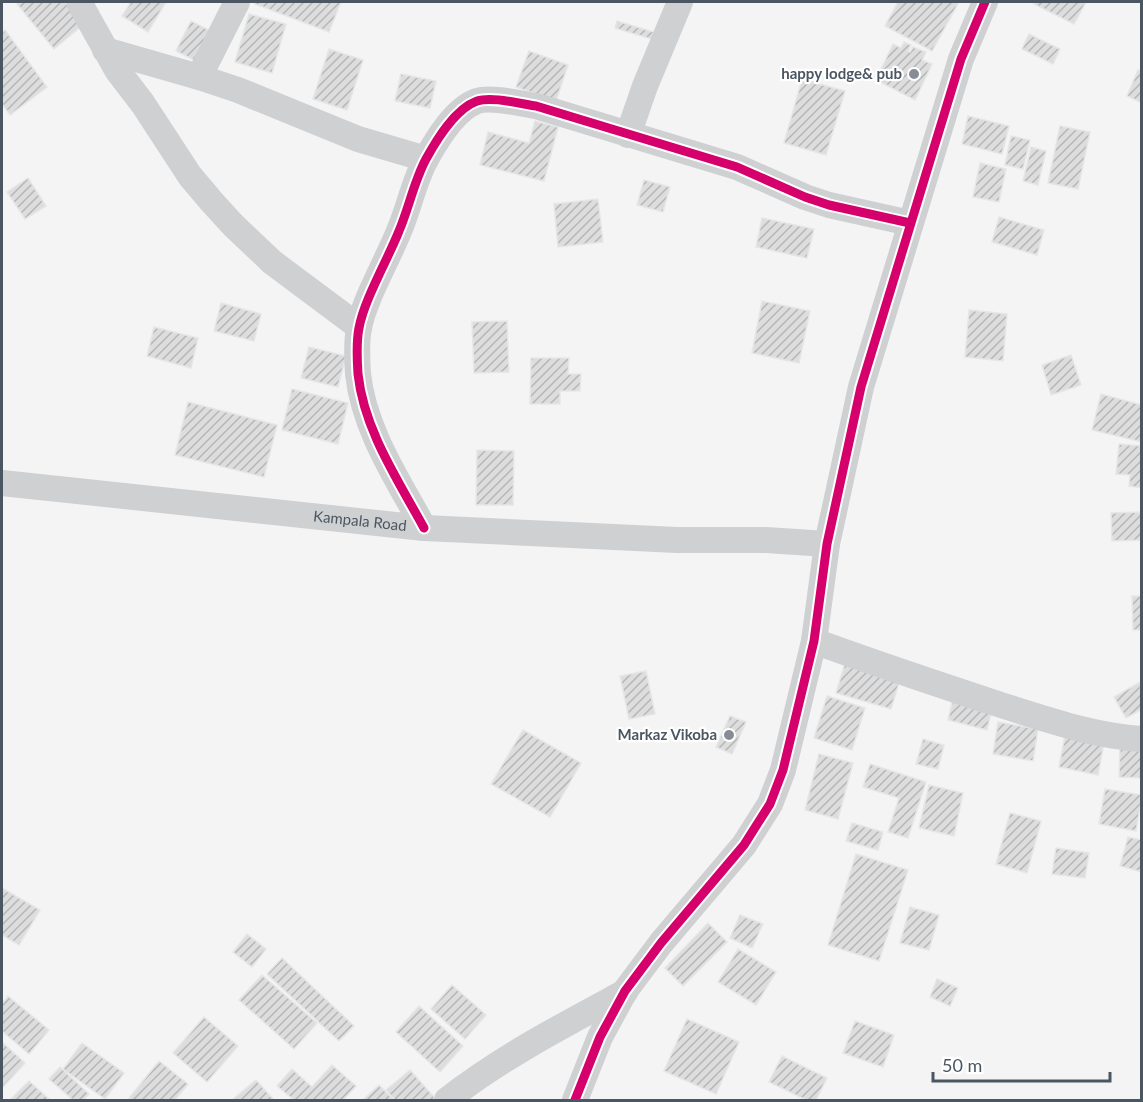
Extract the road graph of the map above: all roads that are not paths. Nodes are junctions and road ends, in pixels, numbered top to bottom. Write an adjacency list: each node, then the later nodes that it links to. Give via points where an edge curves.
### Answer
1 (79, 2): 5 (street)
2 (237, 2): 6 (street)
3 (680, 2): 7 (street)
4 (985, 2): 9 (street, via 962,59)
5 (105, 50): 6 (street); 10 (street, via 190,176 232,225 272,262)
6 (199, 77): 8 (street, via 358,139)
7 (628, 135): 8 (street, via 536,106 478,101 450,124); 9 (street, via 737,166 829,205)
8 (426, 159): 10 (street)
9 (910, 223): 13 (street, via 861,387)
10 (359, 327): 12 (street, via 358,375 364,407)
11 (2, 483): 12 (street, Kampala Road)
12 (424, 528): 13 (street, Kampala Road)
13 (827, 544): 14 (street)
14 (814, 641): 15 (street, via 1072,727); 16 (street, via 786,760 770,804 744,845)
15 (1142, 739)
16 (625, 991): 17 (street, via 520,1050); 18 (street, via 600,1037)
17 (447, 1101)
18 (574, 1101)

